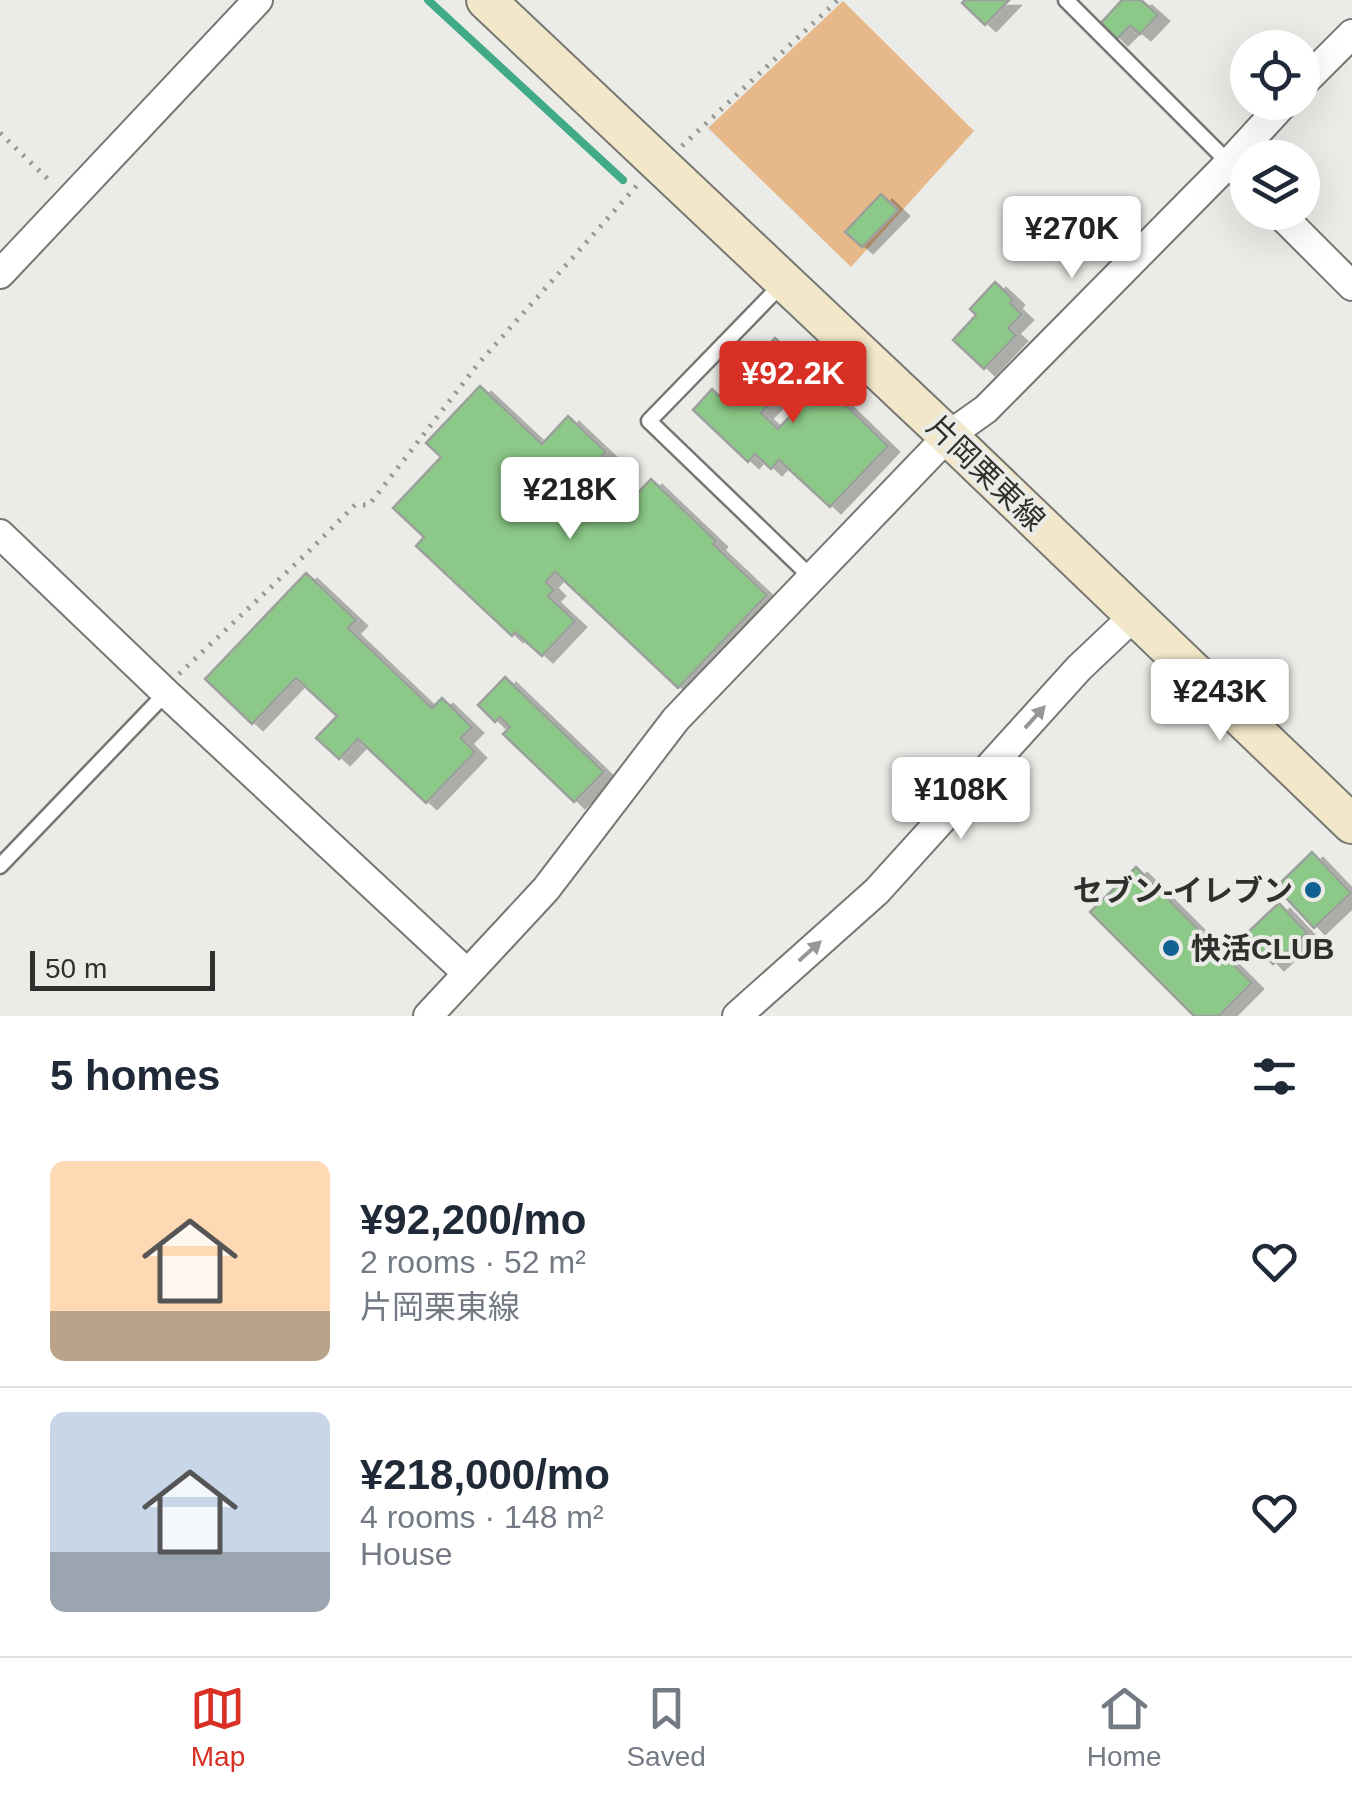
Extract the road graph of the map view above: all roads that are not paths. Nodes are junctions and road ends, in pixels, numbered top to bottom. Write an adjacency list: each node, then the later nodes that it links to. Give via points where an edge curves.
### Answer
1 (258, 0): 9 (street)
2 (486, 0): 10 (main road, 片岡栗東線)
3 (1066, 0): 6 (lane)
4 (1352, 34): 5 (street)
5 (1320, 66)
6 (1230, 164)
7 (1230, 180): 12 (street, via 986,409)
8 (1296, 230): 11 (street)
9 (0, 274)
10 (784, 282): 12 (main road, 片岡栗東線); 14 (lane, via 649,421)
11 (1352, 286)
12 (948, 436): 14 (street); 15 (main road, 片岡栗東線)
13 (0, 534): 16 (street)
14 (812, 578): 19 (street, via 676,719 546,889)
15 (1135, 615): 17 (main road, 片岡栗東線); 21 (street, one-way to 15, via 877,891)
16 (164, 691): 18 (lane); 19 (street)
17 (1352, 824)
18 (0, 866)
19 (467, 973): 20 (street)
20 (428, 1016)
21 (738, 1016)

